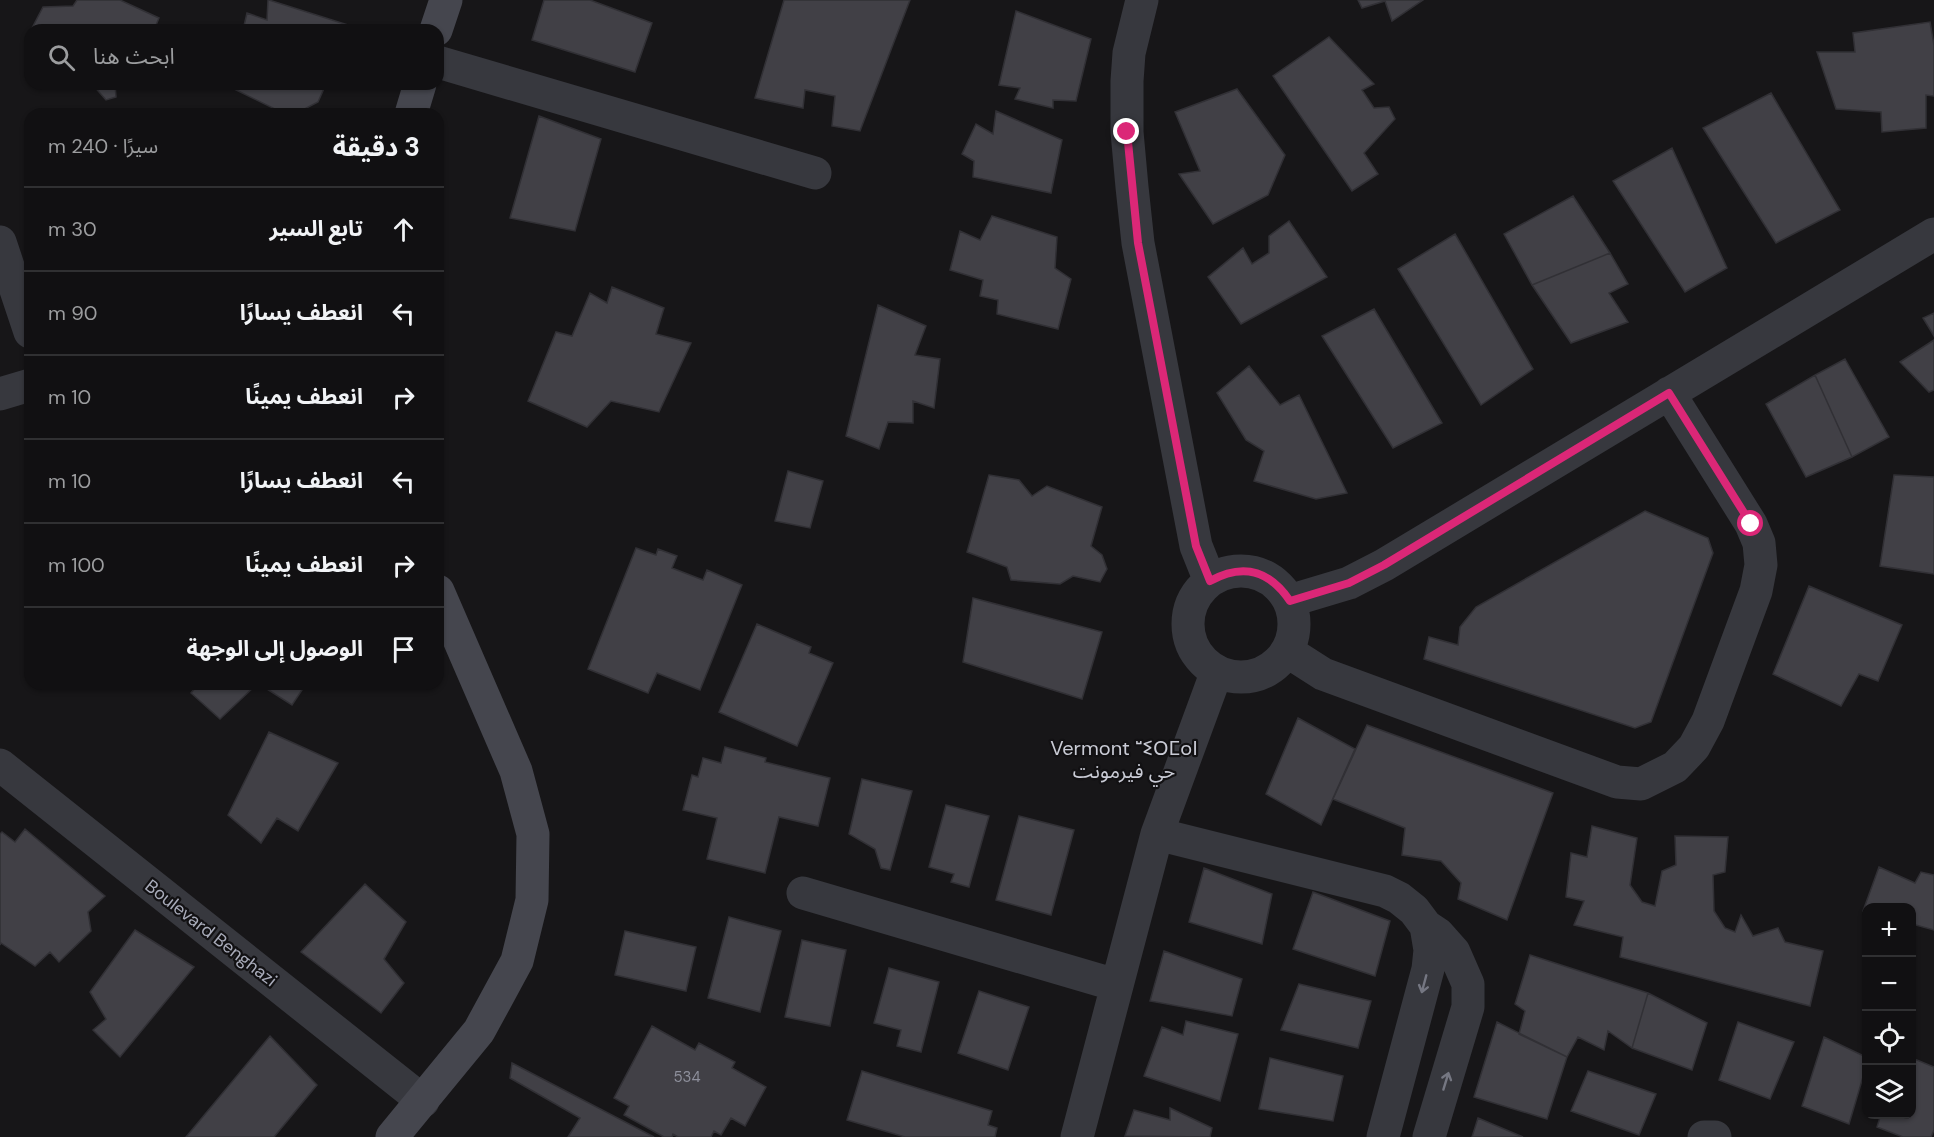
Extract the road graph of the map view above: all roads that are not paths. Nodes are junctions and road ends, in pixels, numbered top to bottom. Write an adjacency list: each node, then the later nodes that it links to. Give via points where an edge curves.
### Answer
1 (446, 0): 3 (main road)
2 (1143, 0): 14 (street, via 1127,81 1127,132 1138,243 1196,546)
3 (438, 24)
4 (444, 64): 7 (street)
5 (418, 90): 6 (main road)
6 (413, 108)
7 (815, 173)
8 (1934, 234): 12 (street)
9 (0, 242): 10 (street)
10 (24, 314)
11 (24, 387): 13 (street)
12 (1669, 393): 15 (street, via 1384,565 1349,583); 17 (street, via 1751,524 1759,543 1761,565 1756,591 1708,721 1694,747 1675,767 1641,784 1617,782 1323,674)
13 (0, 394)
14 (1210, 581): 15 (street, via 1224,573 1254,572 1269,578); 18 (street, via 1197,594 1188,628 1203,661)
15 (1290, 601): 17 (street, via 1293,635)
16 (444, 605): 24 (main road, via 516,771 533,834 532,900 512,971 479,1031)
17 (1287, 651): 18 (street, via 1277,664 1256,674 1232,676)
18 (1217, 671): 20 (street)
19 (0, 765): 24 (street, Boulevard Benghazi)
20 (1157, 834): 22 (street, via 1385,891 1414,910); 23 (street)
21 (803, 893): 23 (street)
22 (1426, 926): 27 (street, one-way to 27, via 1428,969); 28 (street, one-way to 22, via 1468,1007 1468,984 1454,952)
23 (1116, 985): 26 (street)
24 (423, 1101): 25 (main road)
25 (392, 1137)
26 (1077, 1137)
27 (1383, 1137)
28 (1429, 1137)
29 (1704, 1137): 30 (street)
30 (1715, 1137)

